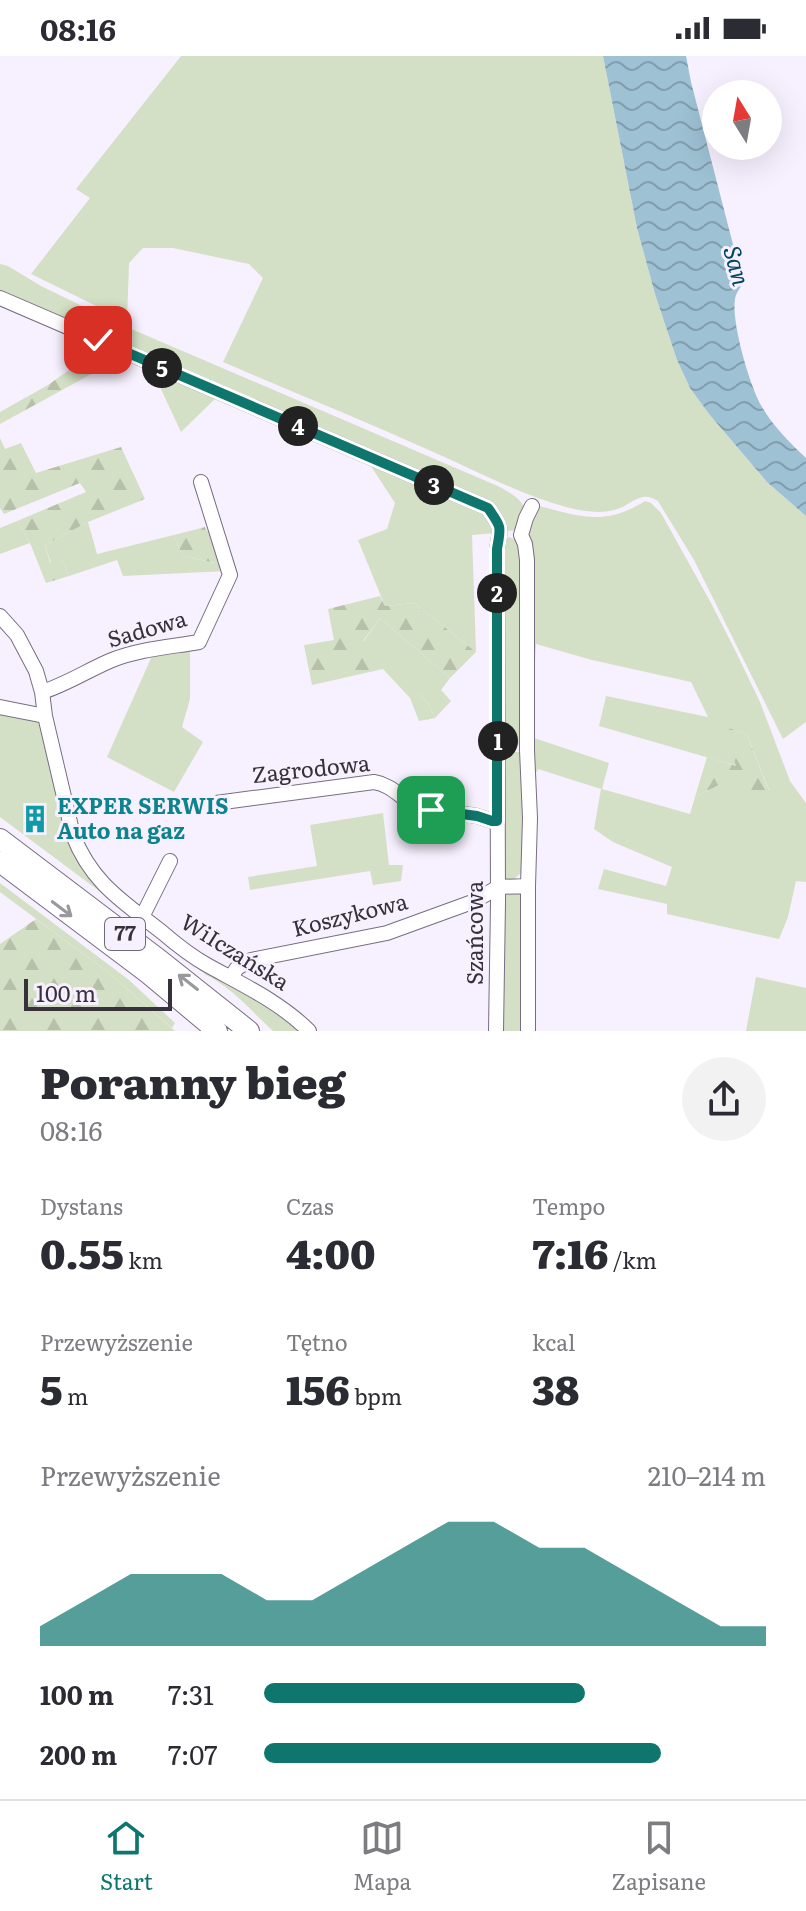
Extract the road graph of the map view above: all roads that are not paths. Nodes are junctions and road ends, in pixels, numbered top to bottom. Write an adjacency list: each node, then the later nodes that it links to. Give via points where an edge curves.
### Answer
1 (0, 298): 4 (street, via 488,508)
2 (201, 482): 7 (street, Sadowa, via 230,575 199,642 112,660)
3 (532, 506): 5 (street)
4 (502, 534): 5 (street); 10 (street, Szańcowa, via 497,549)
5 (521, 535): 11 (street, via 527,560)
6 (0, 616): 7 (street, WiIczańska, via 26,651)
7 (42, 692): 9 (street, WiIczańska)
8 (0, 707): 9 (street)
9 (45, 716): 19 (street, WiIczańska, via 80,852 115,896)
10 (498, 750): 11 (street); 13 (street, Szańcowa)
11 (527, 750): 17 (street)
12 (216, 803): 13 (street, Zagrodowa, via 374,782 418,807)
13 (497, 821): 18 (street, Szańcowa)
14 (0, 839): 22 (highway, 77, one-way to 14)
15 (170, 861): 19 (street)
16 (0, 862): 21 (highway, 77, one-way to 21)
17 (528, 886): 18 (street, Koszykowa); 25 (street)
18 (498, 887): 20 (street, Koszykowa, via 475,901 387,933 251,960); 24 (street, Szańcowa)
19 (142, 917): 20 (street, WiIczańska, via 187,953)
20 (231, 977): 23 (street, WiIczańska)
21 (217, 1031)
22 (249, 1031)
23 (309, 1031)
24 (496, 1031)
25 (528, 1031)

